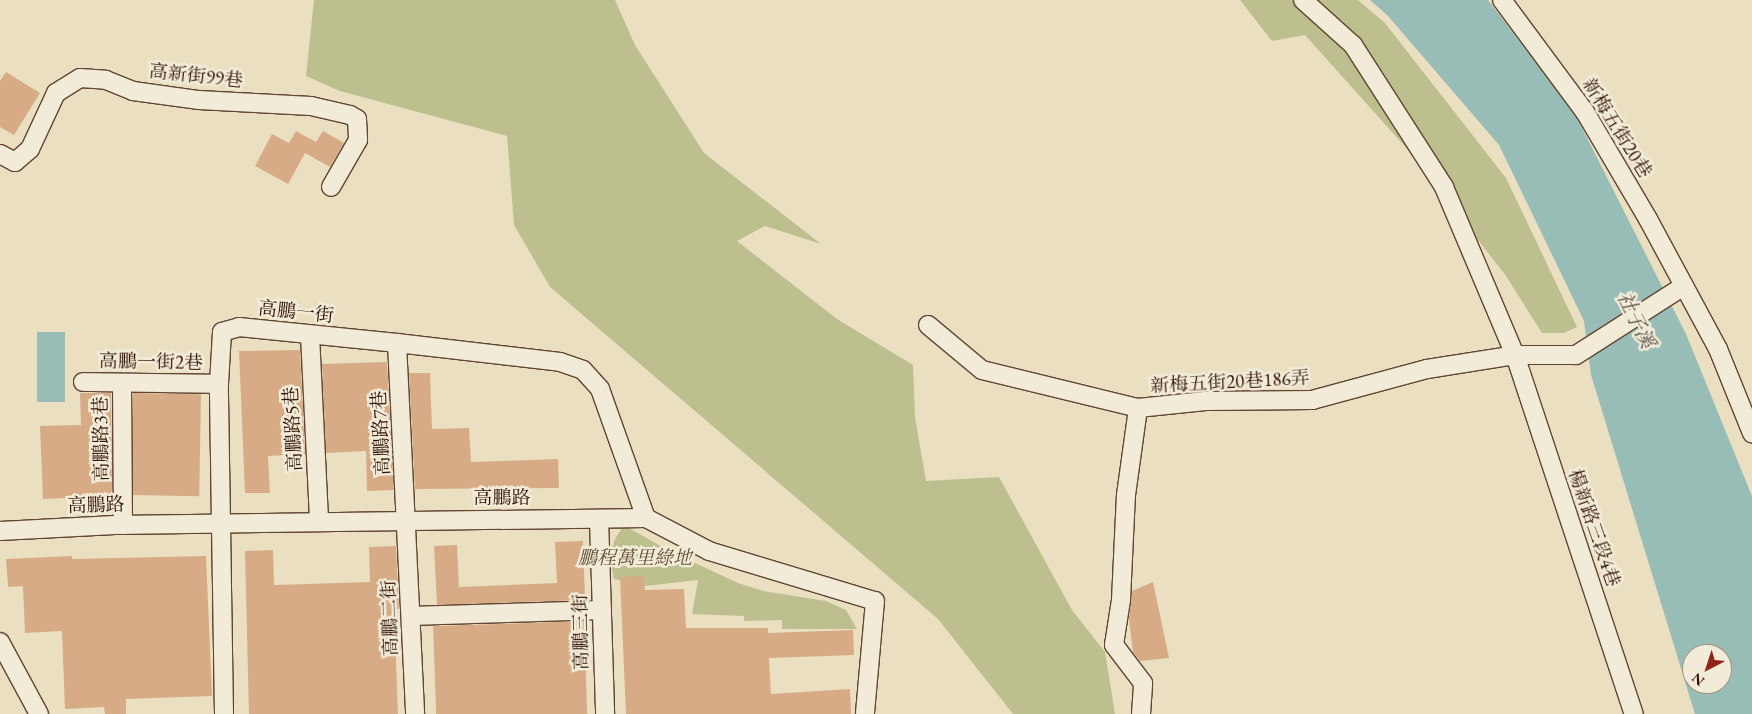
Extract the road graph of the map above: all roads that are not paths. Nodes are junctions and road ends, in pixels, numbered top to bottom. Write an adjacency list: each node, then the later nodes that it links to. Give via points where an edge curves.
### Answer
1 (1303, 0): 9 (street, 楊新路三段4巷, via 1353,45 1444,187)
2 (1502, 0): 5 (street, 新梅五街20巷, via 1585,112)
3 (0, 154): 4 (street, 高新街99巷, via 15,162 30,149 56,93 80,78 106,80 133,91 198,100 311,106 350,115 358,119 358,140)
4 (331, 186)
5 (1679, 289): 9 (street, 新梅五街20巷186弄, via 1576,355); 14 (street, 新梅五街20巷, via 1718,349)
6 (928, 325): 13 (street, via 982,370)
7 (310, 335): 8 (street, 高鵬一街); 12 (street, 高鵬一街, via 239,327 222,332); 18 (street, 高鵬路5巷)
8 (397, 343): 15 (street, 高鵬一街, via 560,362 583,370 600,389); 17 (street, 高鵬路7巷)
9 (1515, 355): 13 (street, 新梅五街20巷186弄, via 1427,368 1312,400 1206,401); 34 (street, 楊新路三段4巷)
10 (83, 382): 11 (street, 高鵬一街2巷)
11 (122, 383): 12 (street, 高鵬一街2巷); 20 (street, 高鵬路3巷)
12 (219, 384): 19 (street, 高鵬一街)
13 (1138, 408): 33 (street, 新梅五街20巷186弄, via 1126,495 1121,600 1114,644 1143,683)
14 (1752, 433)
15 (646, 518): 16 (street, 高鵬路); 32 (street, 高鵬路, via 709,551 875,601)
16 (599, 519): 17 (street, 高鵬路); 22 (street, 高鵬三街)
17 (407, 520): 18 (street, 高鵬路); 23 (street, 高鵬二街)
18 (319, 521): 19 (street, 高鵬路)
19 (222, 524): 20 (street, 高鵬路); 29 (street, 高鵬一街)
20 (123, 525): 21 (street, 高鵬路)
21 (0, 531)
22 (602, 610): 23 (street); 31 (street, 高鵬三街)
23 (411, 616): 30 (street, 高鵬二街)
24 (0, 642): 25 (street)
25 (6, 672): 26 (street)
26 (25, 690): 27 (street); 28 (street)
27 (25, 714)
28 (38, 714)
29 (224, 714)
30 (415, 714)
31 (604, 714)
32 (865, 714)
33 (1141, 714)
34 (1634, 714)

